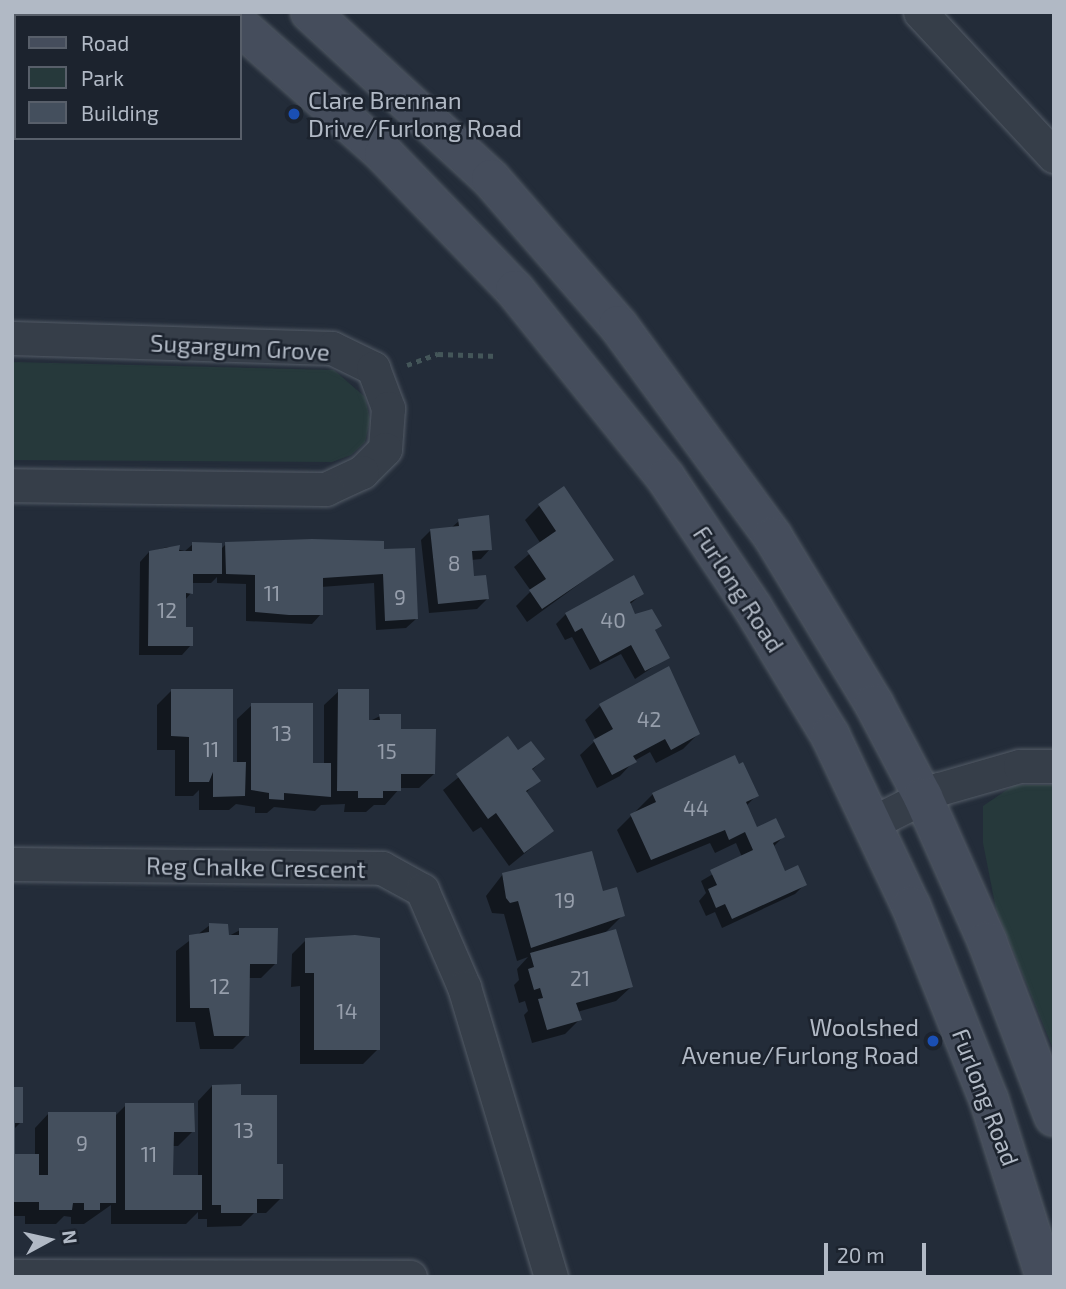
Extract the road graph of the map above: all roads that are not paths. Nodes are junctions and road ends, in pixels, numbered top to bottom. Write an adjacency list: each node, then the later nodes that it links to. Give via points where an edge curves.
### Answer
1 (310, 12): 8 (main road, via 491,179 618,326 772,537 874,704)
2 (920, 12): 4 (street)
3 (242, 28): 9 (main road, Furlong Road, via 393,163 514,290 576,363 666,478 753,608 830,735)
4 (1054, 156)
5 (12, 338): 6 (street, Sugargum Grove, via 332,348 373,368 388,408 385,449 362,472 326,489)
6 (12, 485)
7 (1054, 766): 8 (street, via 1020,766)
8 (923, 797): 9 (street); 11 (main road, via 987,941)
9 (874, 821): 15 (main road, Furlong Road, via 989,1100)
10 (12, 864): 14 (street, Reg Chalke Crescent, via 382,868 422,890 464,987)
11 (1054, 1117)
12 (12, 1276): 13 (street)
13 (410, 1277)
14 (551, 1277)
15 (1045, 1277)

